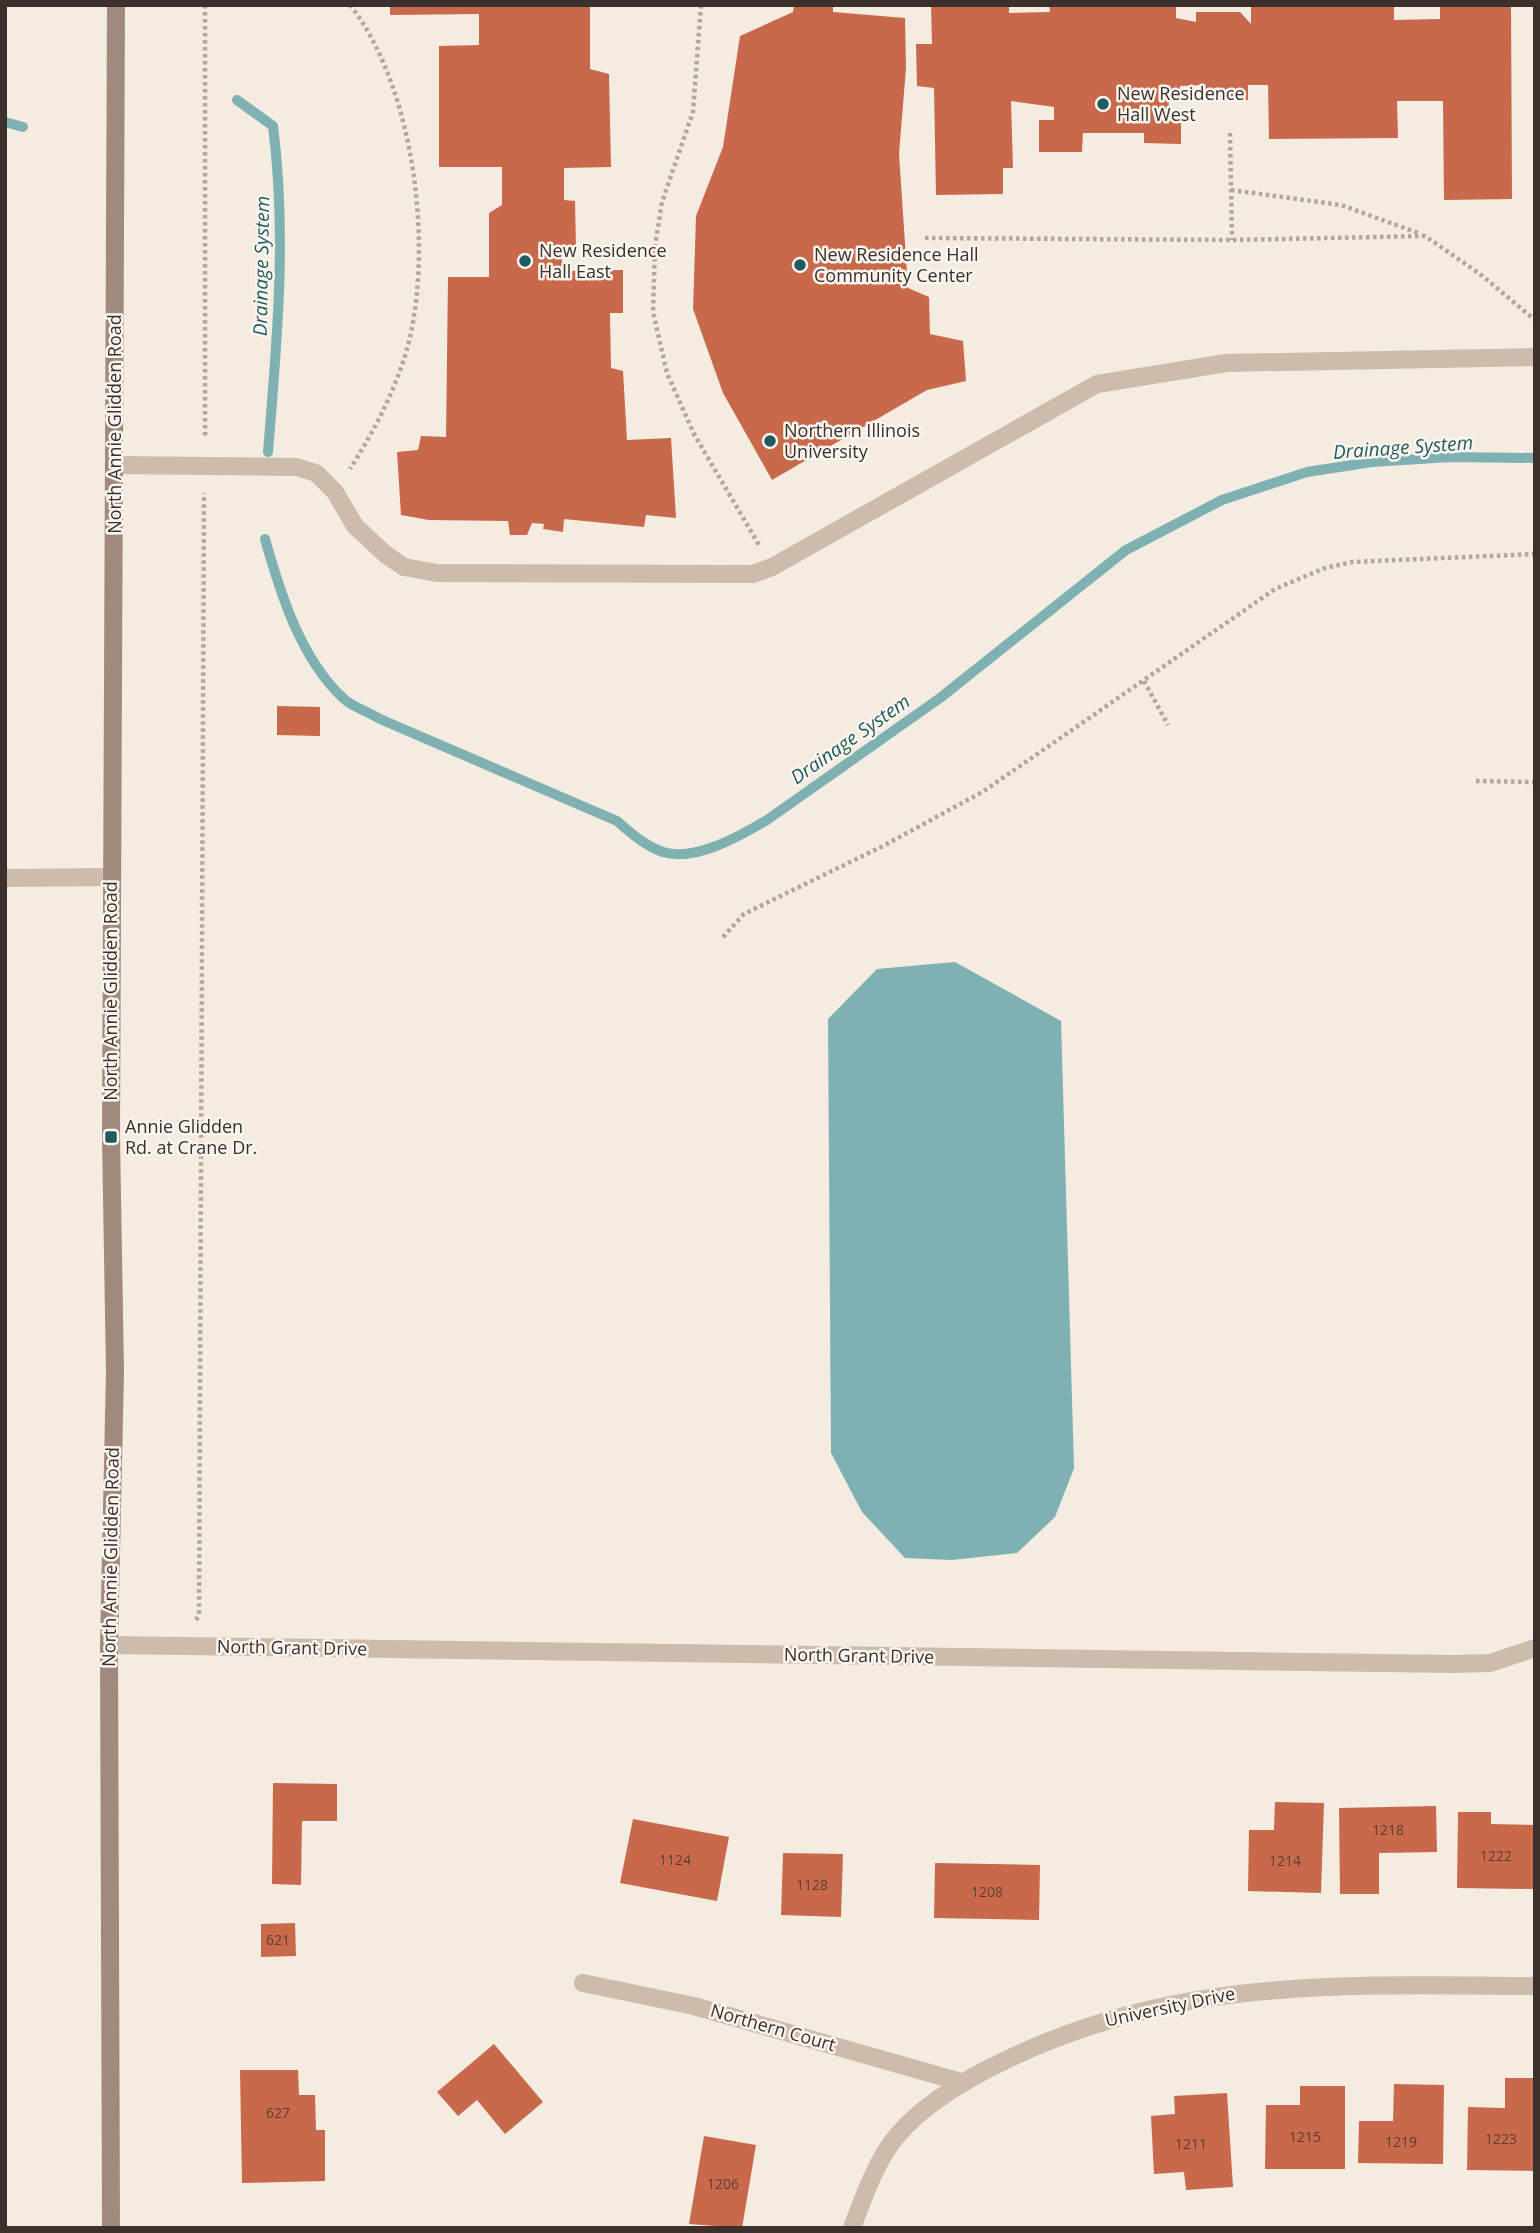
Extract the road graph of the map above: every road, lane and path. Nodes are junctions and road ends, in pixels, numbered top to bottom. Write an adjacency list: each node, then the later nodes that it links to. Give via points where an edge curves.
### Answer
1 (116, 5): 12 (main road, North Annie Glidden Road)
2 (205, 5): 13 (path)
3 (350, 5): 14 (path, via 393,82 416,180 418,273 405,356 387,408)
4 (701, 5): 16 (path, via 692,112 662,202 655,246 653,312 667,373 694,434)
5 (1230, 133): 6 (path)
6 (1231, 190): 7 (path, via 1341,205); 9 (path)
7 (1425, 236): 9 (path); 10 (path)
8 (925, 239): 9 (path)
9 (1232, 240)
10 (1535, 320)
11 (1535, 357): 16 (street, via 1226,363 1097,384)
12 (115, 465): 13 (street); 21 (main road, North Annie Glidden Road)
13 (205, 465): 14 (street, via 296,467 316,473); 25 (path, via 199,1615)
14 (335, 492): 16 (street, via 355,526 384,554 404,567 426,571 753,574)
15 (1535, 554): 17 (path, via 1352,562 1325,568 1275,589)
16 (772, 567)
17 (1144, 681): 18 (path); 23 (path, via 984,791 744,914)
18 (1168, 725)
19 (1476, 781): 20 (path)
20 (1535, 782)
21 (112, 877): 22 (street); 24 (main road, North Annie Glidden Road, via 115,1372)
22 (5, 878)
23 (723, 937)
24 (109, 1645): 25 (street, North Grant Drive); 30 (main road, North Annie Glidden Road)
25 (180, 1646): 26 (street, North Grant Drive, via 1454,1664 1490,1663)
26 (1535, 1648)
27 (583, 1983): 29 (street, Northern Court, via 694,2006)
28 (1535, 1986): 29 (street, University Drive, via 1355,1985 1251,1990 1188,2000 1081,2028)
29 (961, 2082): 31 (street, University Drive, via 895,2137)
30 (111, 2228)
31 (852, 2228)

